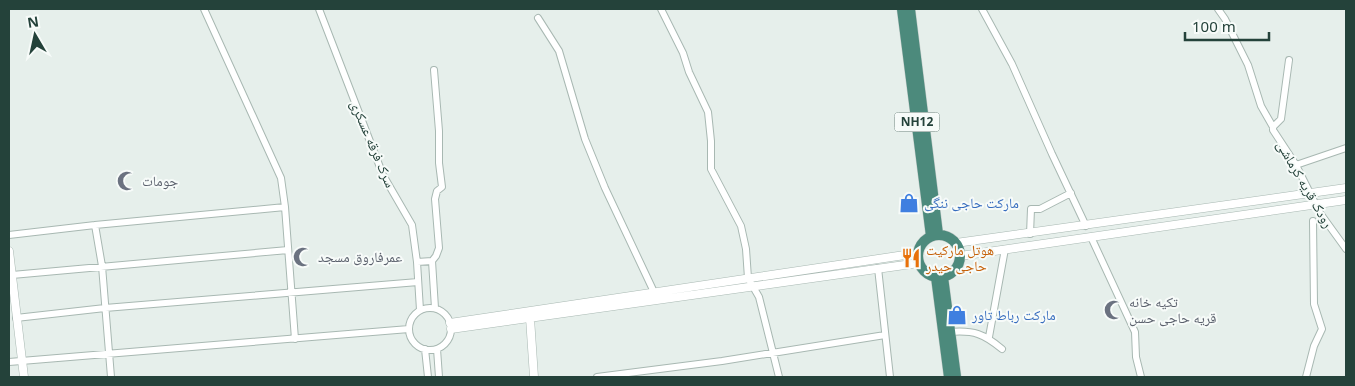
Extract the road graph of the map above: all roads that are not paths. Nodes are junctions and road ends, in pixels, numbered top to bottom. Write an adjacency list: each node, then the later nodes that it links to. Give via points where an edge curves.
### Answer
1 (204, 9): 19 (street, via 281,178)
2 (319, 9): 35 (street, سرک فرقه عسکری, via 383,174 412,225)
3 (661, 9): 40 (street, via 708,112 711,169 741,226)
4 (902, 9): 25 (highway, NH12)
5 (910, 9): 25 (highway, NH12)
6 (982, 9): 15 (street, via 1012,64)
7 (1218, 9): 11 (street, via 1248,66 1261,106)
8 (538, 18): 43 (street, via 559,51 585,138)
9 (1289, 60): 11 (street, رودک قریه کرماشی, via 1281,119)
10 (434, 70): 34 (street, via 442,187 435,199 439,248)
11 (1273, 126): 13 (street, رودک قریه کرماشی)
12 (1346, 148): 13 (street)
13 (1296, 165): 16 (street, رودک قریه کرماشی)
14 (1346, 188): 16 (street)
15 (1070, 193): 22 (street); 23 (street, via 1040,209 1030,209)
16 (1310, 193): 18 (street, رودک قریه کرماشی); 22 (street)
17 (1346, 200): 18 (street)
18 (1316, 204): 26 (street); 29 (street, رودک قریه کرماشی)
19 (285, 207): 21 (street); 30 (street)
20 (1313, 221): 74 (street, via 1314,304 1322,329)
21 (95, 225): 24 (street); 36 (street)
22 (1086, 226): 23 (street)
23 (1030, 234): 27 (street)
24 (9, 235)
25 (934, 235): 27 (highway, via 951,238); 33 (highway, via 920,245)
26 (1091, 237): 28 (street); 73 (street, via 1135,332)
27 (956, 243): 32 (highway)
28 (1005, 249): 32 (street); 54 (street)
29 (1346, 249)
30 (288, 250): 36 (street); 44 (street)
31 (9, 251): 38 (street)
32 (960, 256): 39 (highway, via 955,270)
33 (919, 258): 37 (street); 39 (highway, via 924,271); 40 (street)
34 (432, 261): 35 (street); 46 (street)
35 (418, 262): 41 (street, سرک فرقه عسکری)
36 (102, 266): 38 (street); 45 (street)
37 (878, 268): 42 (street); 53 (street)
38 (12, 275): 48 (street)
39 (940, 277): 52 (highway); 71 (highway)
40 (748, 278): 42 (street); 43 (street)
41 (418, 282): 44 (street); 47 (street, سرک فرقه عسکری)
42 (752, 286): 49 (street); 59 (street, via 759,297)
43 (654, 292): 50 (street)
44 (291, 293): 45 (street); 55 (street)
45 (105, 308): 48 (street); 60 (street)
46 (435, 308): 47 (street); 50 (street, via 444,314)
47 (420, 310): 51 (street, via 412,318)
48 (16, 318): 62 (street)
49 (530, 318): 50 (street); 67 (street)
50 (451, 326): 56 (street, via 447,341)
51 (409, 329): 55 (street); 57 (street, via 415,343)
52 (950, 332): 54 (street, via 968,330); 72 (highway)
53 (885, 335): 59 (street); 70 (street)
54 (989, 337): 58 (street)
55 (295, 339): 60 (street)
56 (436, 348): 57 (street); 66 (street)
57 (425, 349): 65 (street)
58 (1002, 349)
59 (773, 352): 68 (street); 69 (street)
60 (109, 354): 62 (street); 64 (street)
61 (9, 362): 62 (street)
62 (22, 362): 63 (street)
63 (24, 377)
64 (111, 377)
65 (428, 377)
66 (440, 377)
67 (534, 377)
68 (597, 377)
69 (779, 377)
70 (890, 377)
71 (949, 377)
72 (956, 377)
73 (1141, 377)
74 (1306, 377)

